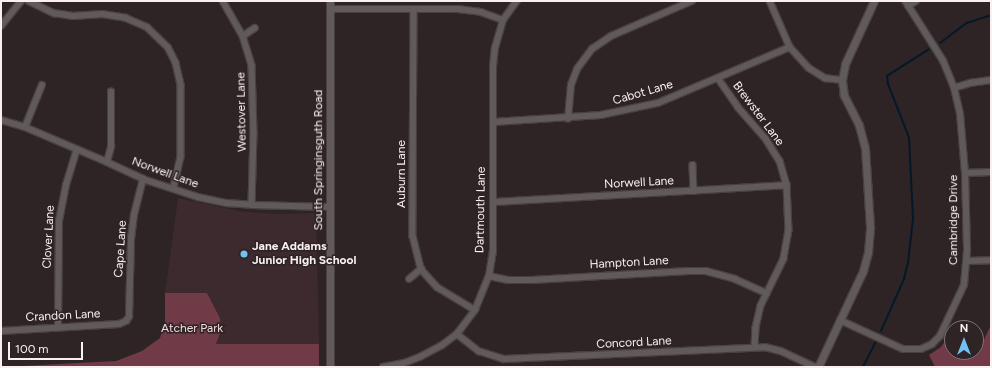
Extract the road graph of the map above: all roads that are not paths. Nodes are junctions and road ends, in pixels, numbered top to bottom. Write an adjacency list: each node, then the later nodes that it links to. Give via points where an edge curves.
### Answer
1 (21, 1): 14 (street)
2 (29, 1): 35 (street, via 54,14 102,14 126,18 148,27 168,47 182,85 181,157)
3 (223, 1): 16 (street, Westover Lane)
4 (330, 1): 11 (street, South Springinsguth Road)
5 (517, 1): 13 (street, Dartmouth Lane)
6 (692, 1): 24 (street, via 611,36 592,50 577,69 571,85)
7 (770, 1): 17 (street)
8 (874, 1): 19 (street, via 845,64)
9 (916, 1): 10 (street)
10 (907, 3): 22 (street, Cambridge Drive, via 943,61)
11 (330, 9): 12 (street); 39 (street, South Springinsguth Road)
12 (414, 9): 13 (street, via 472,10); 42 (street, Auburn Lane, via 413,236)
13 (503, 20): 26 (street, Dartmouth Lane, via 497,35 494,60)
14 (1, 26)
15 (255, 28): 16 (street)
16 (243, 36): 38 (street, Westover Lane, via 252,66 254,87)
17 (790, 47): 18 (street, Cabot Lane); 19 (street, via 809,68 825,78)
18 (718, 78): 24 (street, Cabot Lane, via 658,103 617,113); 34 (street, Brewster Lane, via 738,107 766,139 780,161)
19 (842, 80): 47 (street, via 844,95 859,125 865,148 870,227 864,271)
20 (991, 80): 22 (street)
21 (42, 85): 27 (street)
22 (954, 88): 32 (street, Cambridge Drive, via 960,114)
23 (111, 92): 29 (street, via 110,146)
24 (568, 119): 26 (street, Cabot Lane)
25 (1, 120): 27 (street, Norwell Lane)
26 (493, 122): 37 (street, Dartmouth Lane)
27 (25, 127): 28 (street, Norwell Lane)
28 (77, 150): 29 (street, Norwell Lane); 49 (street, Clover Lane, via 66,185 59,221)
29 (107, 162): 33 (street, Norwell Lane)
30 (693, 165): 36 (street)
31 (991, 172): 32 (street)
32 (965, 173): 41 (street, Cambridge Drive)
33 (143, 179): 35 (street, Norwell Lane); 48 (street, Cape Lane, via 131,240 129,317)
34 (787, 185): 36 (street, Norwell Lane); 45 (street, Brewster Lane, via 789,230 784,259)
35 (174, 188): 38 (street, Norwell Lane, via 198,196)
36 (694, 190): 37 (street, Norwell Lane)
37 (493, 202): 43 (street, Dartmouth Lane, via 493,252)
38 (252, 205): 39 (street, Norwell Lane)
39 (330, 207): 53 (street, South Springinsguth Road)
40 (991, 260): 41 (street)
41 (967, 261): 47 (street, Cambridge Drive, via 964,286 936,341 927,347 904,349)
42 (421, 269): 44 (street); 46 (street, Auburn Lane, via 437,287)
43 (489, 276): 45 (street, Hampton Lane, via 508,280 532,280 706,272 735,279); 46 (street, Dartmouth Lane)
44 (409, 279)
45 (767, 293): 52 (street, Brewster Lane, via 758,316)
46 (475, 310): 51 (street, Dartmouth Lane)
47 (840, 320): 55 (street)
48 (126, 321): 49 (street, Crandon Lane, via 119,324)
49 (58, 328): 50 (street, Crandon Lane)
50 (1, 330)
51 (457, 334): 52 (street, Concord Lane, via 479,351 496,358 511,360); 54 (street, Dartmouth Lane, via 420,357)
52 (755, 347): 55 (street, Concord Lane, via 781,350)
53 (330, 367)
54 (383, 367)
55 (817, 367)

